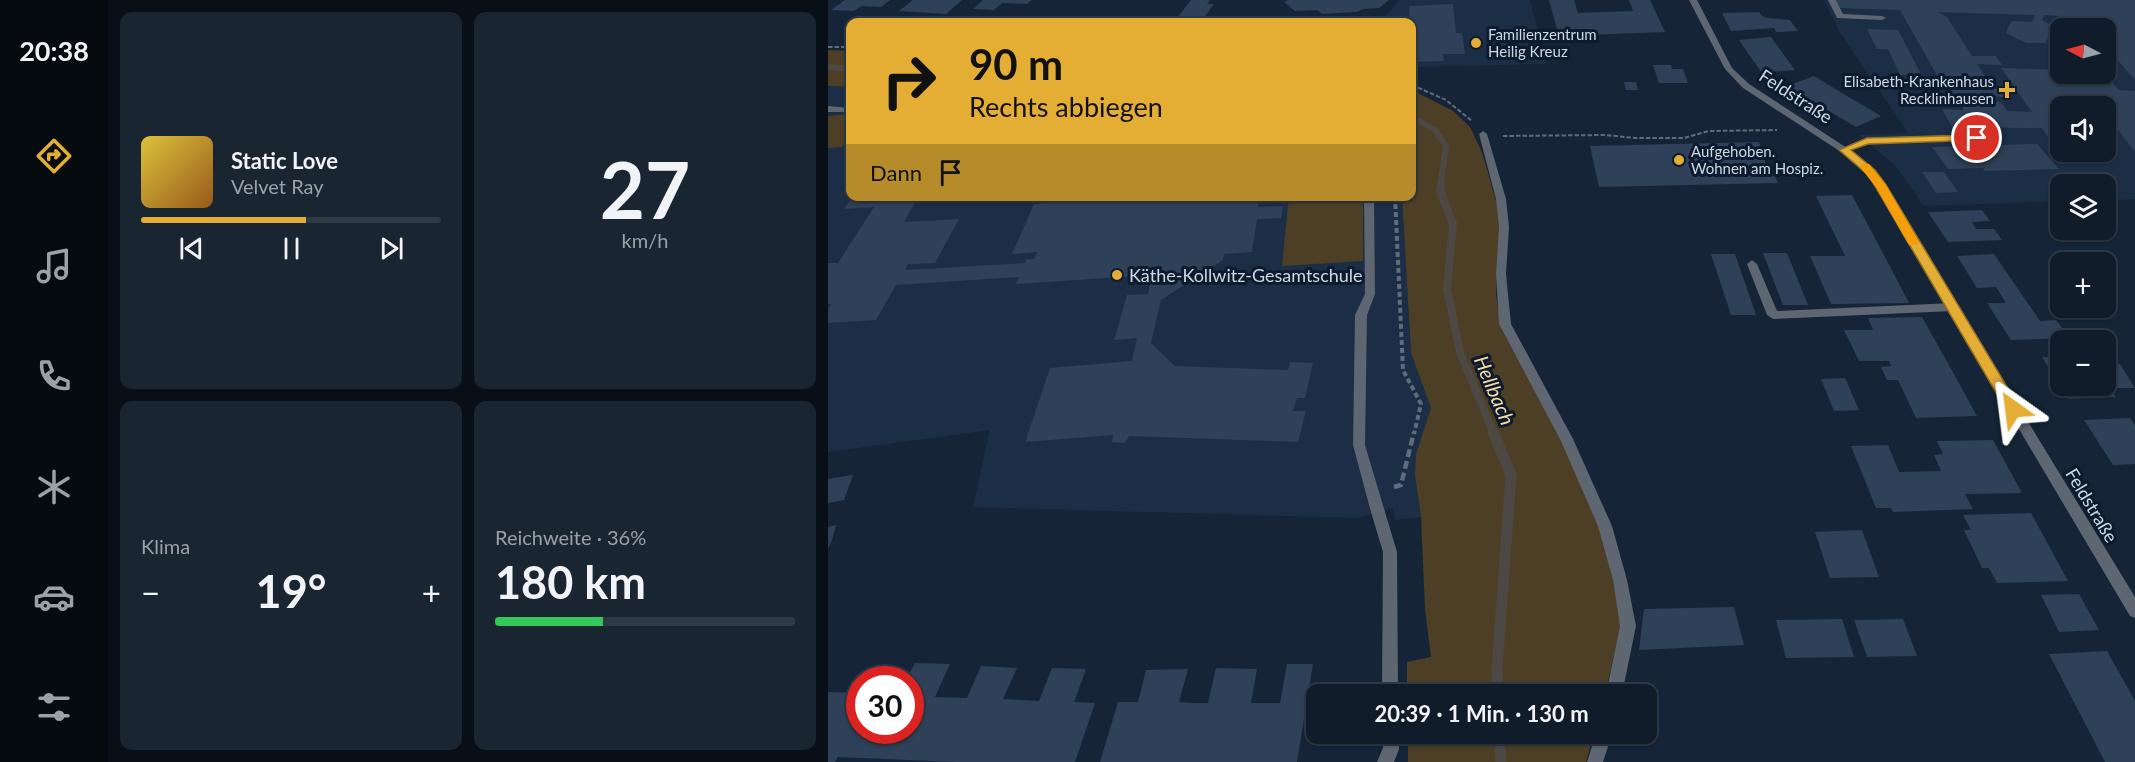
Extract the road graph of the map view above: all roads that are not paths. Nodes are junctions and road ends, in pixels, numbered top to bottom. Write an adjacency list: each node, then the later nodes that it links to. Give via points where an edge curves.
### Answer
1 (1693, 0): 8 (street, Feldstraße, via 1729,69 1746,86)
2 (1832, 0): 3 (street, via 1840,16)
3 (1882, 18)
4 (828, 109): 5 (street)
5 (846, 110)
6 (1483, 134): 14 (street, via 1501,199 1505,324 1567,439 1605,525 1620,580 1628,626)
7 (1977, 138): 8 (street, via 1867,141)
8 (1844, 150): 11 (street, Feldstraße, via 1872,173)
9 (1372, 204): 13 (street, via 1370,294 1361,315 1359,445 1389,552)
10 (1752, 264): 11 (street, via 1773,315)
11 (1953, 307): 12 (street, Feldstraße)
12 (2135, 611)
13 (1390, 684)
14 (1616, 684)
15 (1391, 744): 17 (street)
16 (1601, 744): 18 (street)
17 (1385, 762)
18 (1595, 762)

